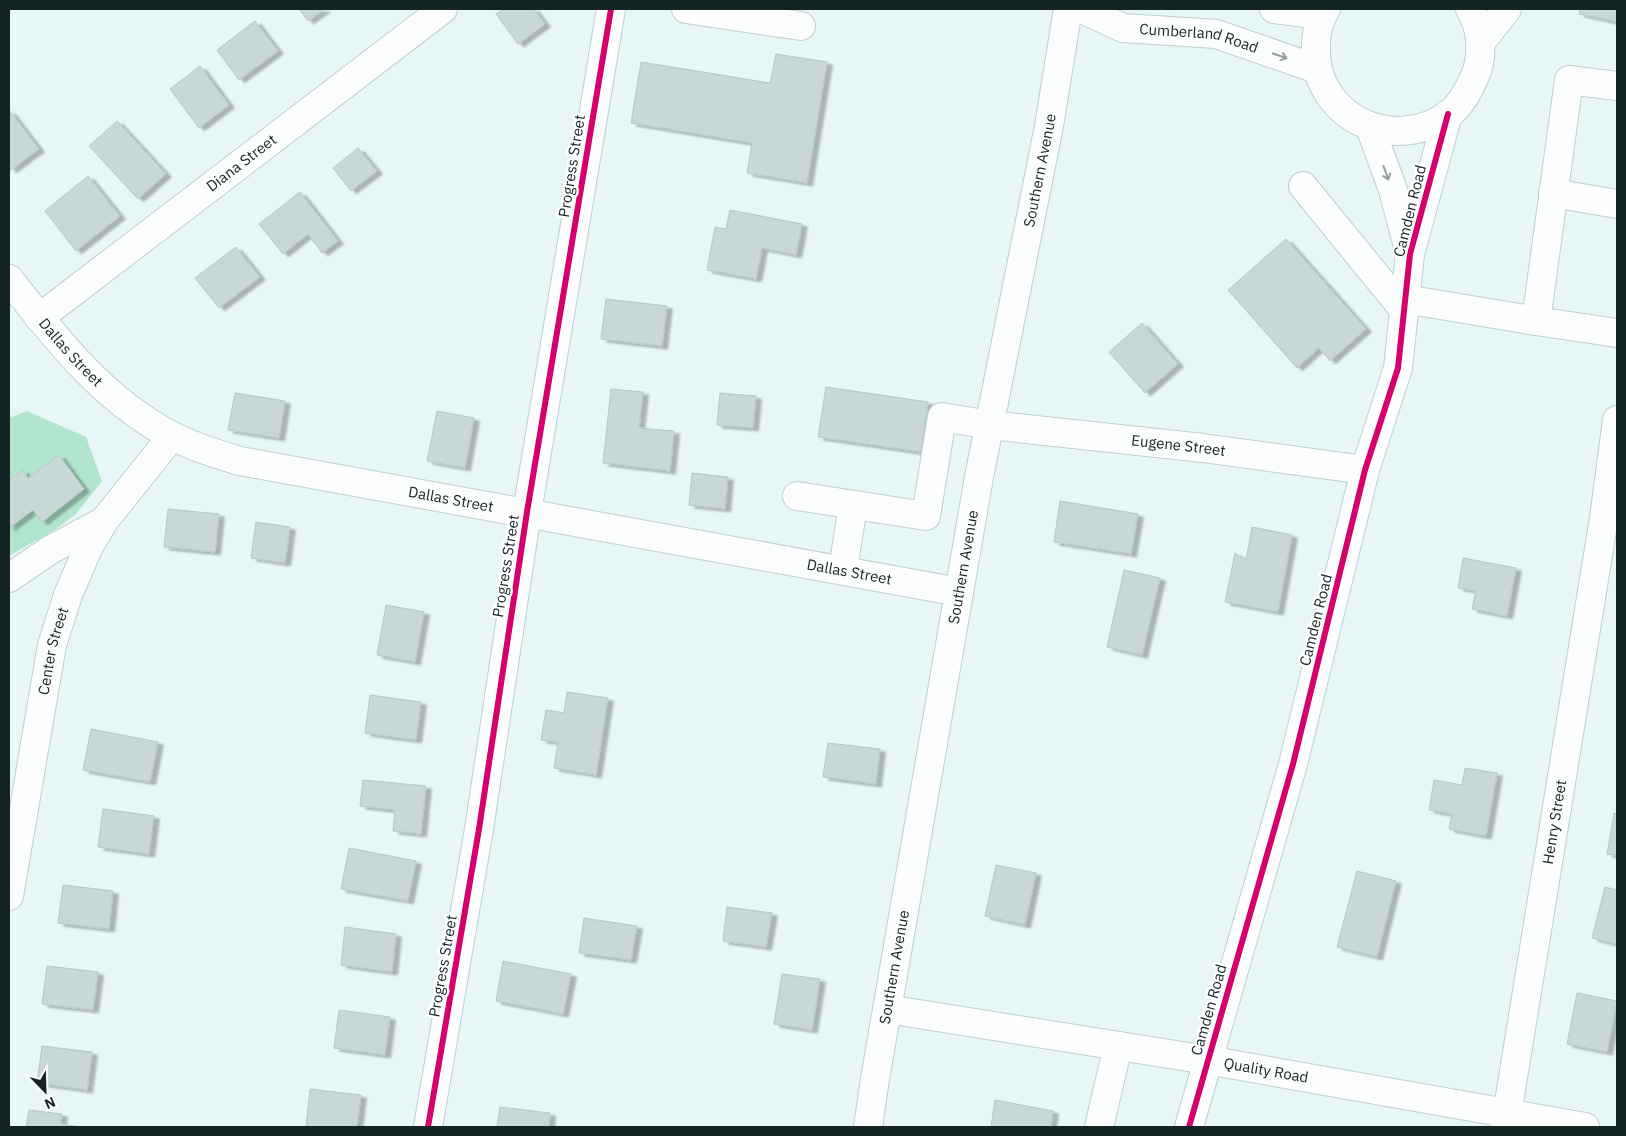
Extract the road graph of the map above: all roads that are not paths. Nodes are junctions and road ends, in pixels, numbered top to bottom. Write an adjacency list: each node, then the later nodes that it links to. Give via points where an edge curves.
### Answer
1 (443, 9): 22 (street, Diana Street)
2 (611, 9): 31 (street, Progress Street)
3 (686, 9): 10 (street)
4 (1068, 9): 26 (street, Southern Avenue, via 1049,126)
5 (1082, 9): 12 (street, Cumberland Road, one-way to 12, via 1123,28 1216,34)
6 (1274, 9): 9 (street)
7 (1470, 9): 11 (street)
8 (1507, 9): 11 (street)
9 (1324, 12): 12 (street, via 1315,42)
10 (801, 26)
11 (1481, 42): 14 (street, via 1478,70 1471,86)
12 (1317, 69): 15 (street, via 1328,94 1346,114)
13 (1617, 86): 17 (street, via 1569,80)
14 (1448, 114): 15 (street, via 1424,127 1397,132); 19 (street, Camden Road)
15 (1370, 127): 19 (street, Camden Road, one-way to 19, via 1393,190)
16 (1303, 186): 21 (street)
17 (1553, 193): 18 (street); 23 (street)
18 (1617, 204)
19 (1410, 254): 21 (street, Camden Road)
20 (9, 279): 22 (street, Dallas Street)
21 (1404, 304): 23 (street); 28 (street, Camden Road, via 1398,368)
22 (39, 318): 27 (street, Dallas Street, via 79,365 117,401)
23 (1536, 321): 24 (street)
24 (1617, 334)
25 (1617, 422): 40 (street, Henry Street)
26 (990, 425): 28 (street, Eugene Street); 30 (street, Eugene Street, via 942,417 926,516); 35 (street, Southern Avenue)
27 (172, 436): 31 (street, Dallas Street, via 240,461); 32 (street, Center Street)
28 (1366, 470): 39 (street, Camden Road, via 1293,764)
29 (797, 496): 30 (street)
30 (853, 505): 33 (street)
31 (527, 512): 33 (street, Dallas Street); 41 (street, Progress Street, via 479,829)
32 (104, 521): 34 (street, via 50,550); 36 (street, Center Street, via 89,546 68,595 52,645)
33 (843, 570): 35 (street, Dallas Street)
34 (9, 578)
35 (959, 592): 37 (street, Southern Avenue)
36 (9, 896)
37 (887, 1009): 38 (street, Quality Road); 42 (street, Southern Avenue)
38 (1118, 1046): 39 (street, Quality Road); 43 (street)
39 (1208, 1060): 40 (street, Quality Road); 44 (street, Camden Road)
40 (1506, 1121): 45 (street, Quality Road)
41 (428, 1127)
42 (868, 1127)
43 (1099, 1127)
44 (1188, 1127)
45 (1585, 1127)

